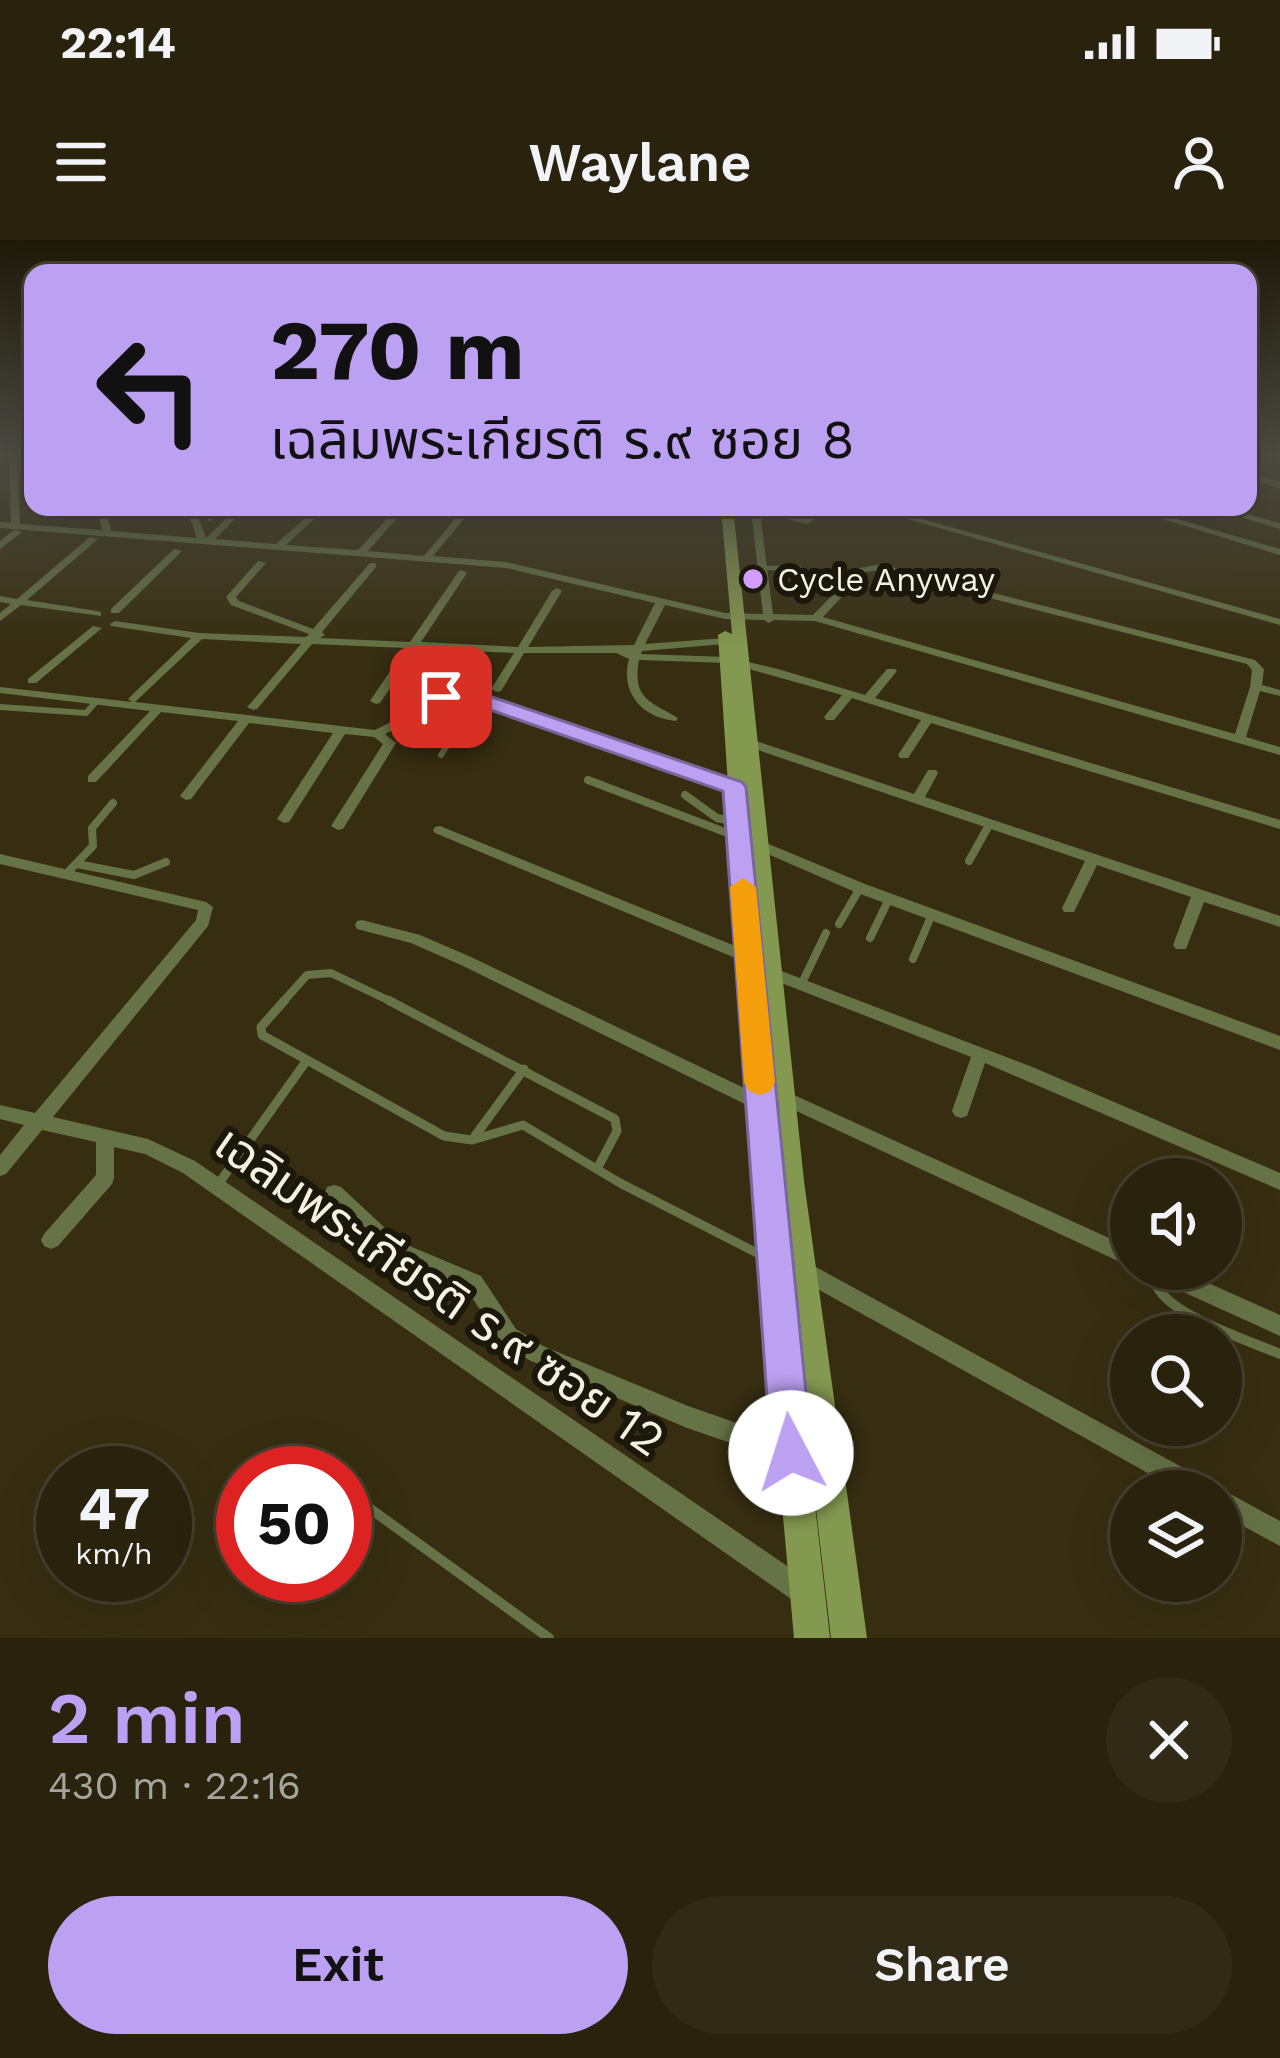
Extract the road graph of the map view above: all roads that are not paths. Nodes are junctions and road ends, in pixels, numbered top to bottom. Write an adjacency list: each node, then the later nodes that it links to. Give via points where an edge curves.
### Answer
1 (16, 520): 13 (street)
2 (104, 520): 14 (street)
3 (196, 520): 16 (street)
4 (228, 520): 16 (street)
5 (308, 520): 18 (street)
6 (391, 520): 21 (street)
7 (459, 520): 22 (street)
8 (723, 520): 40 (main road)
9 (754, 520): 25 (street)
10 (916, 520): 37 (street)
11 (1172, 520): 20 (street)
12 (0, 525): 13 (street)
13 (16, 529): 14 (street); 17 (street)
14 (107, 532): 16 (street)
15 (93, 539): 30 (street)
16 (206, 540): 18 (street)
17 (0, 546)
18 (278, 547): 21 (street)
19 (177, 551): 33 (street)
20 (1280, 552)
21 (362, 553): 22 (street)
22 (427, 558): 31 (street, via 506,565)
23 (261, 562): 39 (street, via 231,597)
24 (373, 565): 39 (street)
25 (762, 568): 26 (lane); 35 (street)
26 (799, 568)
27 (462, 573): 41 (street)
28 (556, 591): 42 (street)
29 (0, 599): 30 (street)
30 (19, 602): 32 (street); 36 (street)
31 (662, 602): 40 (street); 43 (street)
32 (0, 618)
33 (115, 618): 36 (street); 38 (street)
34 (816, 618): 35 (street); 46 (street, via 862,570 881,567 1251,662); 65 (street)
35 (769, 620): 40 (street)
36 (97, 621): 45 (street)
37 (1280, 622)
38 (199, 636): 39 (street); 51 (street)
39 (309, 637): 41 (street); 57 (street)
40 (731, 640): 43 (street); 43 (street); 49 (street); 66 (main road); 73 (main road)
41 (412, 644): 42 (street); 54 (street)
42 (520, 650): 43 (street); 47 (street)
43 (636, 651): 61 (street, via 635,698)
44 (891, 671): 53 (street)
45 (32, 681)
46 (1256, 687): 50 (street); 65 (street)
47 (497, 689)
48 (0, 690): 55 (street)
49 (850, 693): 53 (street); 59 (street)
50 (1280, 694)
51 (134, 698)
52 (476, 699): 64 (street, via 441,697); 68 (lane); 73 (street)
53 (868, 699): 60 (street)
54 (376, 701)
55 (95, 703): 56 (lane, via 86,713); 58 (street)
56 (0, 707)
57 (253, 707)
58 (156, 711): 62 (street); 71 (street)
59 (830, 717)
60 (929, 717): 69 (street); 80 (street)
61 (672, 718)
62 (244, 721): 63 (street); 75 (street)
63 (341, 730): 64 (street); 78 (street)
64 (377, 734): 81 (street, via 390,743)
65 (1239, 739): 67 (street)
66 (750, 743): 76 (street); 83 (main road)
67 (1280, 752)
68 (441, 755)
69 (904, 755)
70 (932, 773): 76 (street)
71 (92, 779)
72 (588, 780): 83 (lane)
73 (734, 787): 83 (main road)
74 (685, 795): 83 (lane)
75 (186, 796)
76 (916, 801): 79 (street)
77 (113, 803): 88 (lane, via 94,824 93,846)
78 (284, 819)
79 (989, 825): 85 (street); 86 (lane)
80 (1280, 825)
81 (338, 826)
82 (440, 830): 100 (street)
83 (745, 834): 89 (street); 100 (main road); 102 (main road)
84 (0, 860): 88 (street)
85 (1092, 860): 90 (street); 92 (street)
86 (969, 861)
87 (166, 862): 88 (lane, via 133,878)
88 (72, 868): 111 (street, via 206,907 203,922)
89 (860, 888): 91 (street); 95 (lane)
90 (1199, 895): 94 (street); 99 (street)
91 (889, 899): 93 (street); 98 (lane)
92 (1069, 908)
93 (932, 914): 101 (lane); 104 (street)
94 (1280, 922)
95 (839, 924)
96 (362, 925): 108 (street, via 415,939)
97 (826, 933): 103 (lane)
98 (870, 938)
99 (1181, 945)
100 (750, 958): 108 (main road)
101 (914, 958)
102 (772, 973): 103 (street); 108 (main road)
103 (802, 982): 105 (street)
104 (1280, 1042)
105 (980, 1054): 109 (street); 116 (street)
106 (307, 1060): 107 (lane, via 275,1045 261,1027 317,972); 113 (lane, via 444,1136); 117 (lane)
107 (524, 1069): 113 (lane); 115 (lane, via 615,1119)
108 (772, 1100): 120 (street); 121 (main road); 122 (main road)
109 (961, 1111)
110 (0, 1112): 111 (street, เฉลิมพระเกียรติ ร.๙ ซอย 12)
111 (38, 1120): 112 (street, เฉลิมพระเกียรติ ร.๙ ซอย 12); 114 (street)
112 (104, 1137): 117 (street, เฉลิมพระเกียรติ ร.๙ ซอย 12, via 148,1147); 119 (street, via 105,1178)
113 (472, 1140): 115 (lane, via 523,1126)
114 (0, 1168)
115 (597, 1169): 121 (lane)
116 (1280, 1182)
117 (215, 1188): 132 (street, เฉลิมพระเกียรติ ร.๙ ซอย 12)
118 (334, 1192): 127 (street, via 393,1249 474,1283 509,1336 536,1353)
119 (51, 1240)
120 (1110, 1249)
121 (774, 1262): 127 (main road)
122 (802, 1270): 128 (street); 135 (main road)
123 (1161, 1290): 126 (lane, via 1168,1302)
124 (1201, 1290): 125 (street)
125 (1280, 1326)
126 (1280, 1354)
127 (791, 1453): 132 (main road)
128 (1165, 1470)
129 (372, 1511): 133 (lane)
130 (1242, 1513): 131 (street)
131 (1280, 1534)
132 (807, 1594): 134 (main road)
133 (549, 1638)
134 (812, 1638)
135 (849, 1638)

